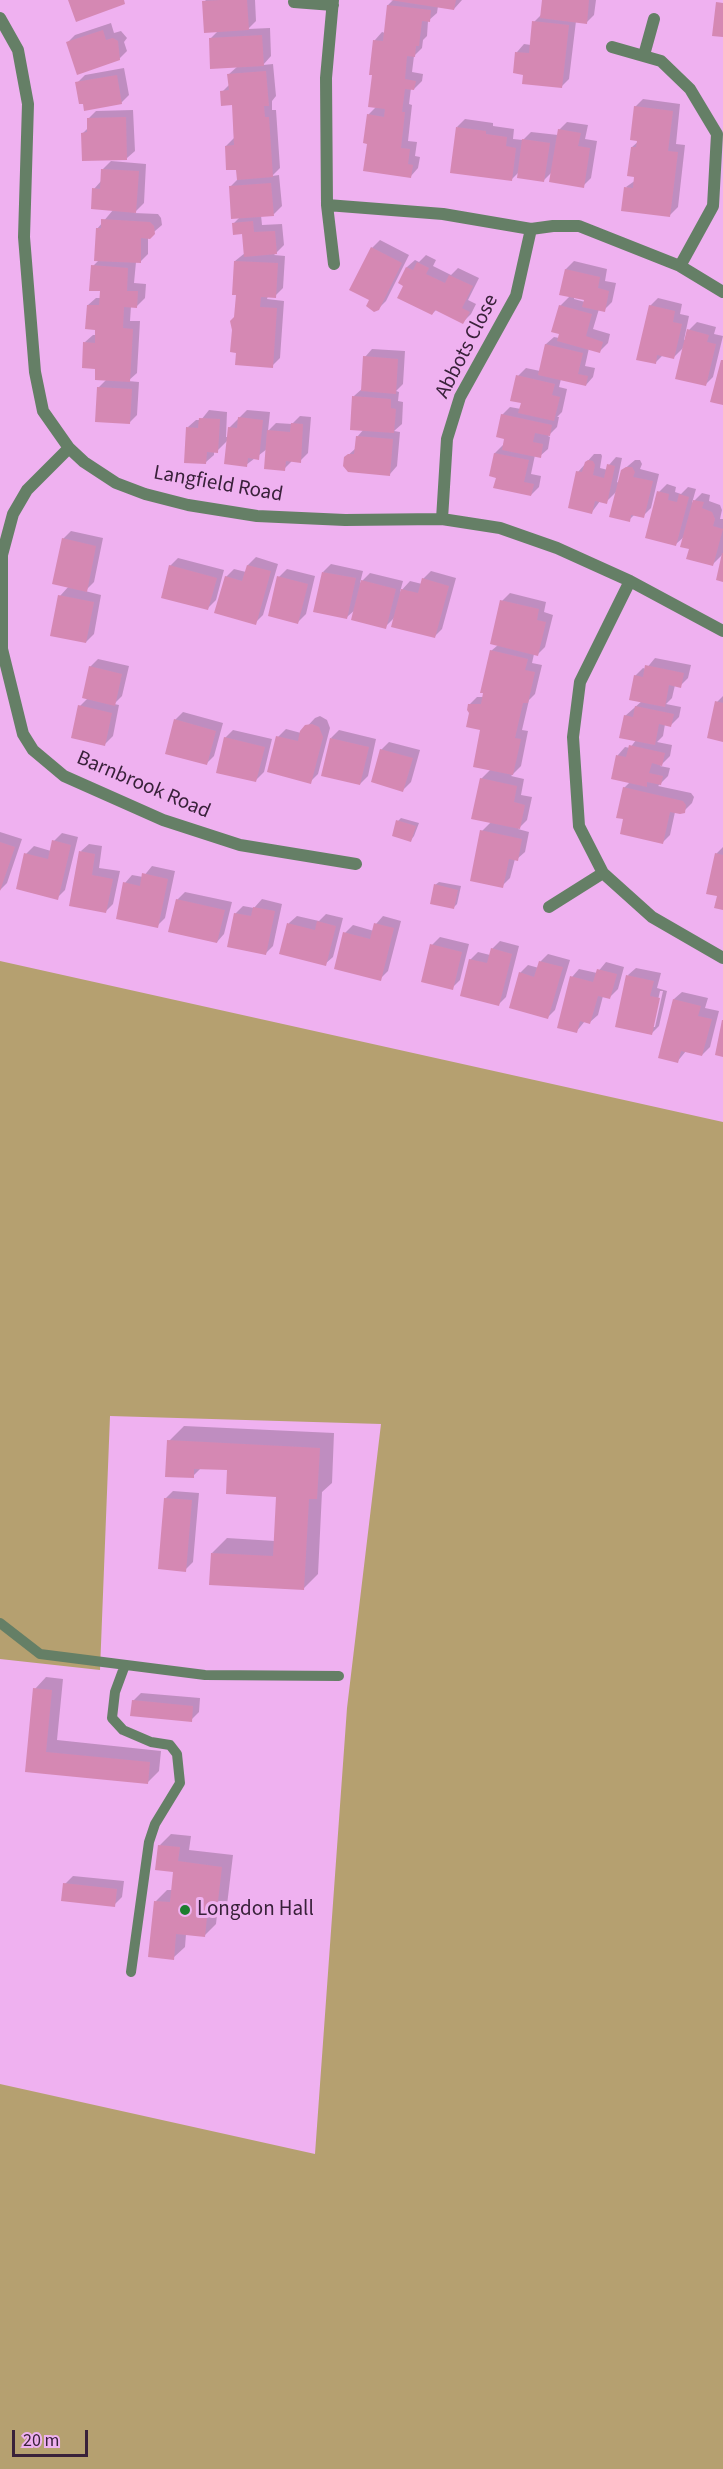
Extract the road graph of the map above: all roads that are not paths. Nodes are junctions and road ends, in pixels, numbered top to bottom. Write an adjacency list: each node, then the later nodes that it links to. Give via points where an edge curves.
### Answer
1 (294, 2): 2 (street)
2 (333, 3): 7 (street, via 326,78)
3 (0, 18): 12 (street, Langfield Road, via 18,50 28,104 24,237 35,372 44,411)
4 (654, 19): 6 (street)
5 (612, 47): 6 (street)
6 (644, 55): 10 (street, via 661,61 690,89 717,134 713,206)
7 (327, 205): 8 (street, via 443,214); 9 (street)
8 (531, 229): 10 (street, via 579,226); 13 (street, Abbots Close, via 516,296 460,397 447,440)
9 (334, 264)
10 (680, 266): 11 (street)
11 (723, 292)
12 (69, 448): 13 (street, Langfield Road, via 96,472 116,483 188,505 257,516); 16 (street, Barnbrook Road, via 27,490 13,514 2,555 2,649 22,734 33,750 64,776 163,820 240,845)
13 (442, 519): 14 (street, Langfield Road, via 500,528)
14 (630, 581): 15 (street, Langfield Road); 17 (street, via 580,682 573,736 579,826)
15 (723, 631)
16 (356, 864)
17 (603, 873): 18 (street); 19 (street, via 652,917)
18 (549, 907)
19 (723, 958)
20 (0, 1623): 21 (lane, via 40,1654)
21 (124, 1665): 22 (lane, via 205,1675); 23 (lane, via 112,1718 123,1730 170,1745 177,1755 180,1783 155,1824 149,1842)
22 (339, 1676)
23 (131, 1972)

